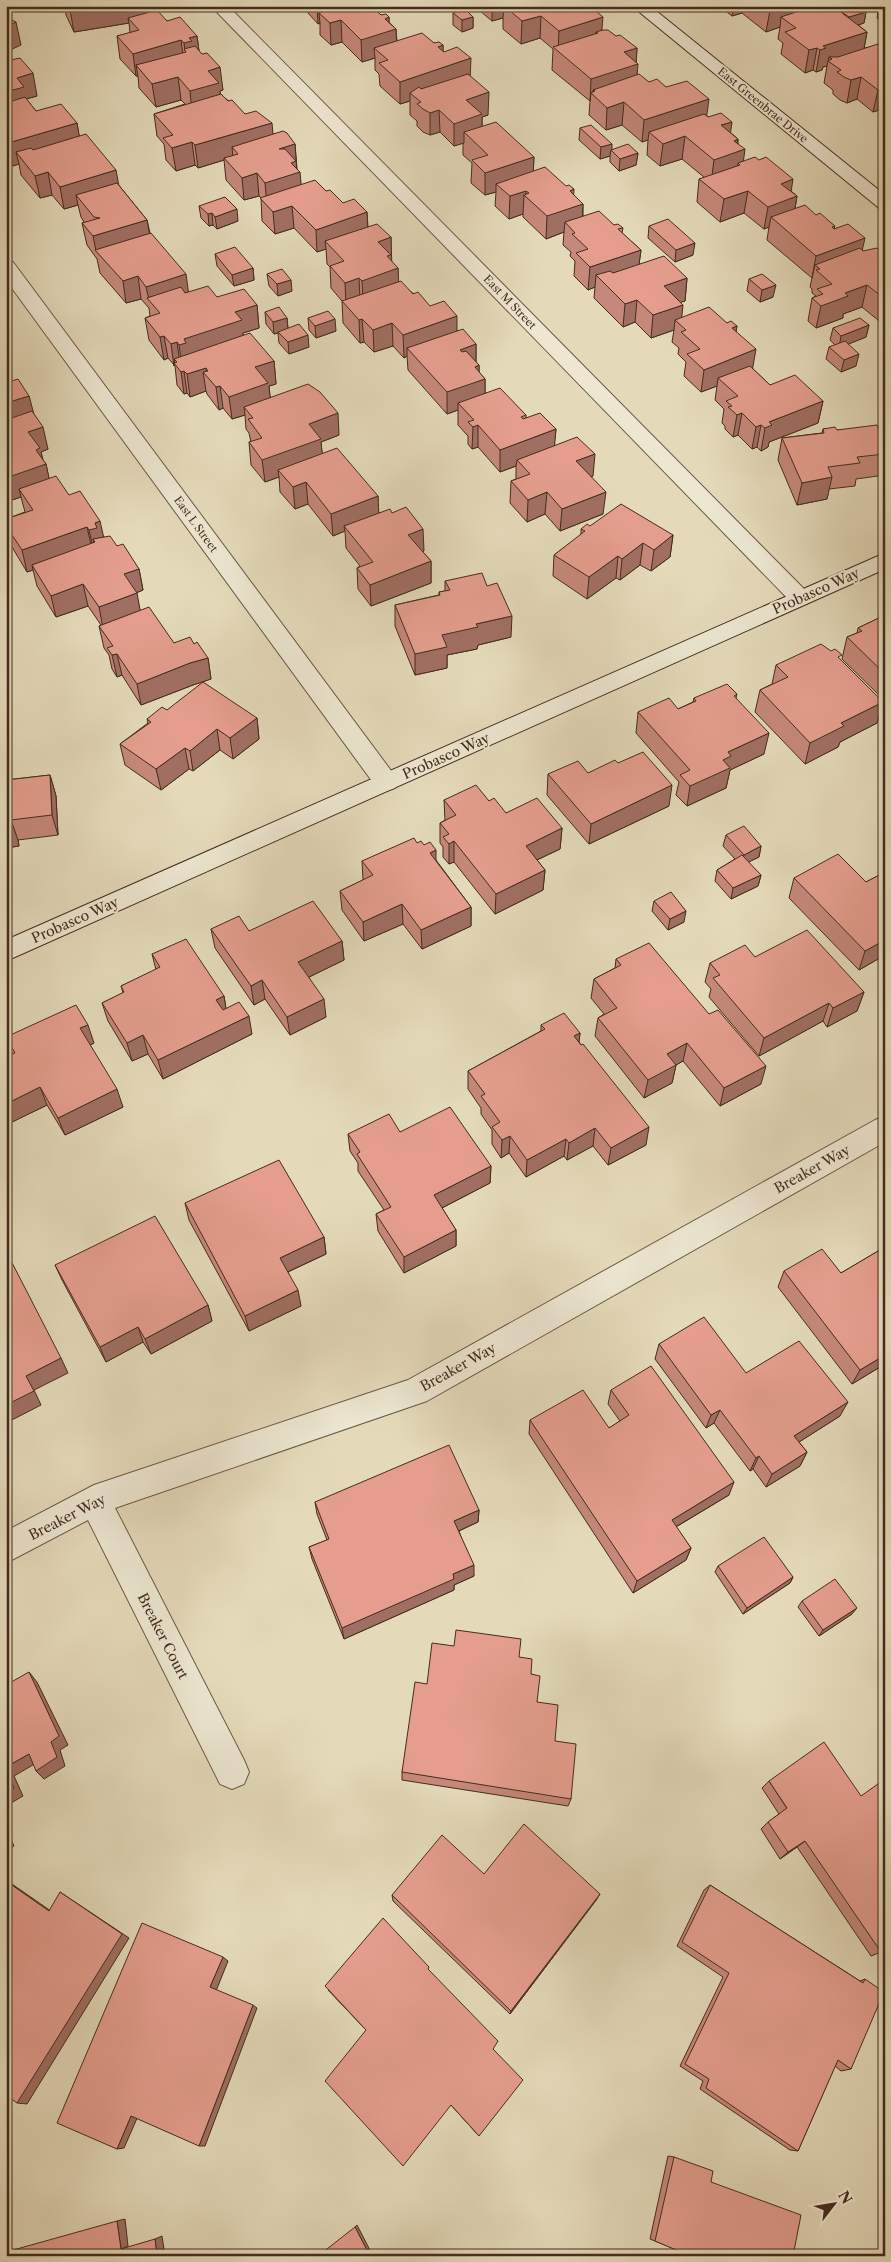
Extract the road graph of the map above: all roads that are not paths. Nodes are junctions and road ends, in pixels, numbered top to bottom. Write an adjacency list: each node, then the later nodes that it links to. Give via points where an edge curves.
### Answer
1 (220, 6): 6 (street, East M Street)
2 (640, 6): 3 (street, East Greenbrae Drive)
3 (885, 204)
4 (6, 266): 7 (street, East L Street)
5 (885, 560): 6 (street, Probasco Way)
6 (800, 598): 7 (street, Probasco Way)
7 (386, 782): 8 (street, Probasco Way)
8 (6, 951)
9 (885, 1128): 10 (street, Breaker Way, via 416,1391)
10 (94, 1500): 11 (street, Breaker Way); 12 (street, Breaker Court)
11 (6, 1548)
12 (232, 1772)

